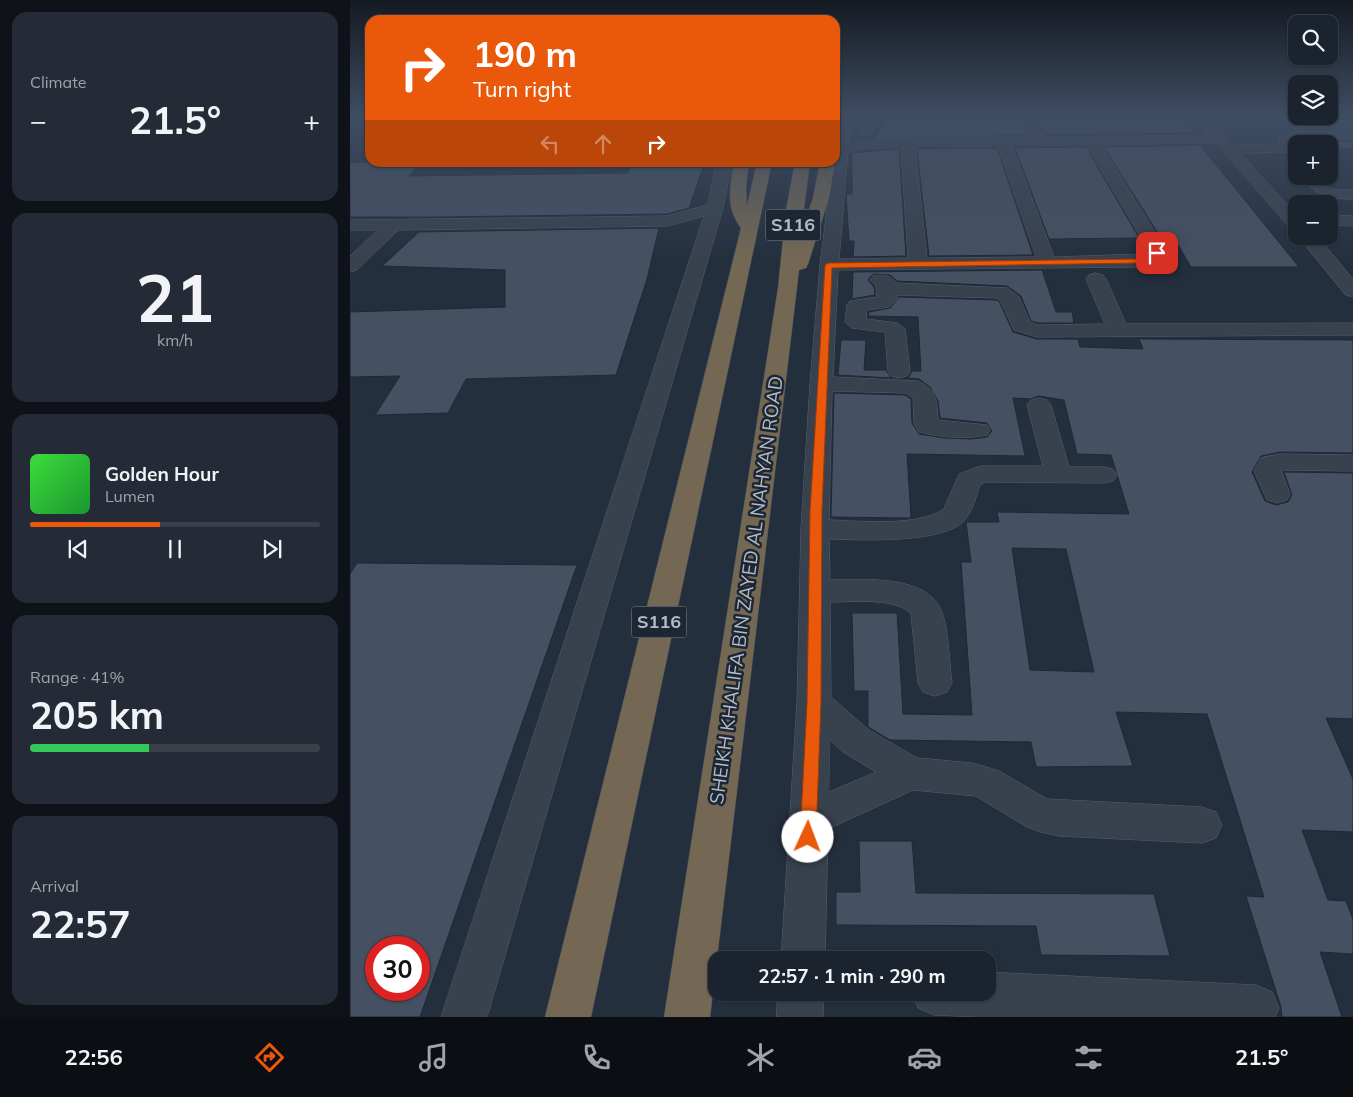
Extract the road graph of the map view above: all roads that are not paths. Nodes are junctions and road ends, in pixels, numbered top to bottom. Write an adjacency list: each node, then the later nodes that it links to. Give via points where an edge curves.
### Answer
1 (844, 164): 25 (street)
2 (910, 164): 23 (street)
3 (1012, 164): 22 (street)
4 (1106, 164): 22 (street, via 1157,253 1137,261)
5 (1245, 164): 13 (street)
6 (724, 167): 17 (street)
7 (741, 167): 20 (highway, via 739,213)
8 (764, 167): 20 (highway, S116)
9 (801, 167): 27 (highway, SHEIKH KHALIFA BIN ZAYED AL NAHYAN ROAD / S116)
10 (834, 167): 27 (highway, via 806,248)
11 (1318, 185): 12 (street, via 1327,193)
12 (1353, 195)
13 (1288, 212)
14 (1338, 220): 16 (street)
15 (668, 221): 17 (street); 17 (street, via 690,227); 18 (street)
16 (1353, 221)
17 (711, 222): 51 (street)
18 (394, 224): 19 (street); 24 (street)
19 (350, 225)
20 (749, 226): 52 (highway, S116)
21 (1314, 245): 29 (street)
22 (1047, 262): 23 (street)
23 (918, 264): 25 (street)
24 (350, 266)
25 (828, 272): 28 (street, via 879,280 886,283); 33 (street)
26 (1096, 279): 31 (street)
27 (788, 288): 53 (highway, SHEIKH KHALIFA BIN ZAYED AL NAHYAN ROAD / S116)
28 (887, 289): 31 (street, via 995,291 1009,297 1019,324 1025,329); 32 (street, via 885,301 857,305 855,322 886,325 894,329)
29 (1353, 292)
30 (1353, 329): 31 (street)
31 (1118, 330)
32 (899, 371)
33 (821, 384): 35 (street, via 910,386 925,397 928,427); 40 (street)
34 (1039, 405): 37 (street)
35 (978, 430)
36 (1353, 463): 39 (street, via 1274,463 1267,467 1267,471)
37 (1058, 474): 38 (street); 40 (street, via 976,475 968,480 954,516 938,525 917,529)
38 (1104, 474)
39 (1276, 494)
40 (816, 529): 41 (street)
41 (816, 591): 42 (street, via 898,594 916,600 927,614); 43 (street)
42 (935, 683)
43 (814, 703): 44 (street, via 856,741); 45 (street)
44 (911, 774): 45 (street); 46 (street, via 986,783 1041,815)
45 (808, 820): 47 (street)
46 (1202, 825)
47 (803, 951)
48 (996, 995): 50 (street)
49 (801, 1001): 54 (street)
50 (1256, 1008)
51 (464, 1017)
52 (568, 1017)
53 (687, 1017)
54 (800, 1017)

